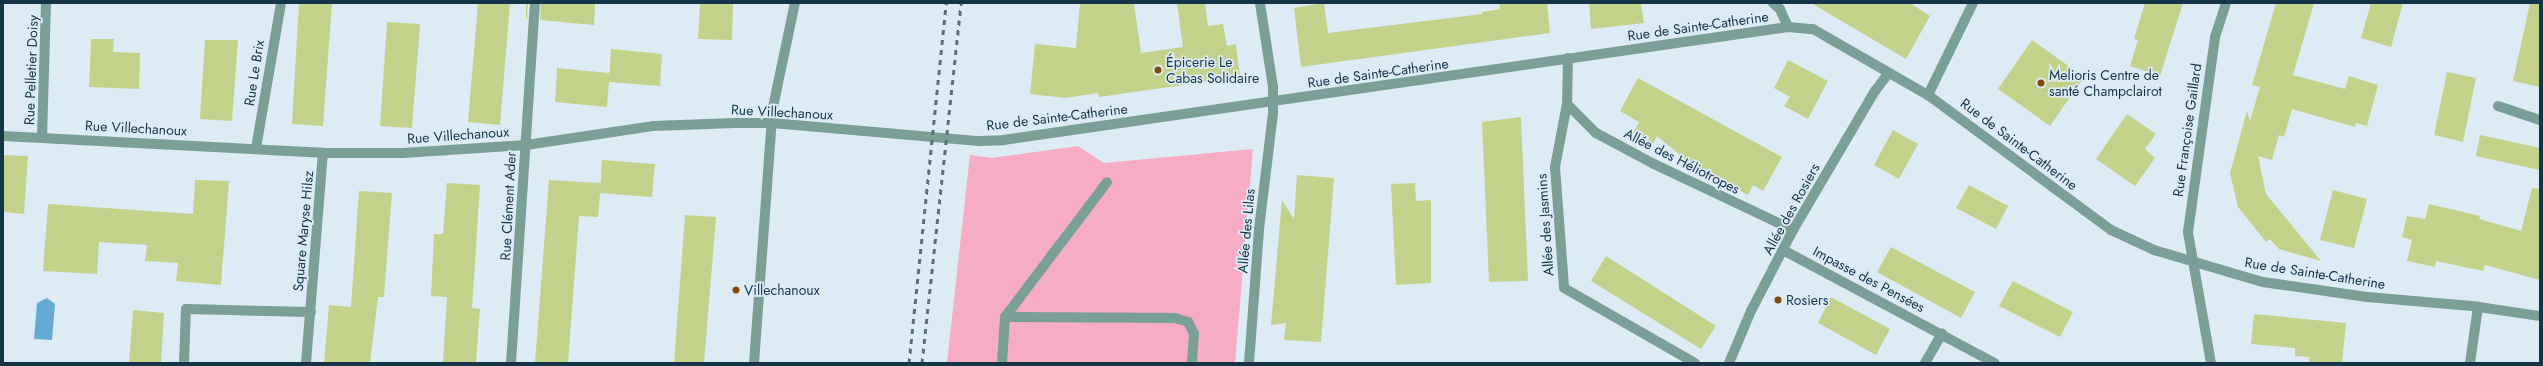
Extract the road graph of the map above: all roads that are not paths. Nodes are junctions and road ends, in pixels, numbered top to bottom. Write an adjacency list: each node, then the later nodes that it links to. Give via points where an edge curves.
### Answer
1 (46, 3): 20 (street, Rue Pelletier Doisy)
2 (281, 3): 22 (street, Rue Le Brix)
3 (535, 3): 21 (street, Rue Clément Ader)
4 (795, 3): 17 (street, via 773,107)
5 (1260, 3): 13 (street, Allée des Lilas)
6 (1773, 3): 9 (street, via 1780,9)
7 (1973, 3): 12 (street)
8 (2226, 3): 27 (street, Rue Françoise Gaillard, via 2215,37 2190,208 2188,232)
9 (1788, 27): 10 (street, Rue de Sainte-Catherine); 11 (street, Rue de Sainte-Catherine, via 1813,29)
10 (1568, 58): 13 (street, Rue de Sainte-Catherine); 14 (street, Allée des Jasmins)
11 (1888, 74): 12 (street, Rue de Sainte-Catherine); 25 (street, Allée des Rosiers, via 1875,91)
12 (1928, 95): 27 (street, Rue de Sainte-Catherine, via 2111,230 2154,250)
13 (1273, 102): 19 (street, Rue de Sainte-Catherine, via 1003,140 979,141); 39 (street, Allée des Lilas, via 1259,229)
14 (1567, 104): 25 (street, Allée des Héliotropes, via 1596,133 1654,164); 40 (street, Allée des Jasmins, via 1555,167 1564,288)
15 (2498, 106): 16 (street)
16 (2540, 120)
17 (772, 123): 19 (street, Rue Villechanoux); 21 (street, Rue Villechanoux, via 653,126); 36 (street)
18 (3, 136): 20 (street, Rue Villechanoux)
19 (914, 136)
20 (42, 138): 22 (street, Rue Villechanoux)
21 (526, 145): 23 (street, Rue Villechanoux, via 403,153); 35 (street, Rue Clément Ader)
22 (256, 148): 23 (street, Rue Villechanoux)
23 (323, 153): 29 (street, Square Maryse Hilsz)
24 (1107, 182): 31 (street)
25 (1793, 230): 26 (street, Allée des Rosiers)
26 (1783, 250): 32 (street, Impasse des Pensées); 41 (street, Allée des Rosiers, via 1751,311)
27 (2193, 263): 28 (street, Rue de Sainte-Catherine, via 2263,282 2367,297); 44 (street, Rue Françoise Gaillard)
28 (2478, 306): 30 (street, Rue de Sainte-Catherine); 45 (street)
29 (311, 312): 33 (street, Square Maryse Hilsz, via 186,309); 34 (street, Square Maryse Hilsz)
30 (2540, 316)
31 (1005, 317): 37 (street); 38 (street, via 1175,318 1188,322 1194,334)
32 (1942, 334): 42 (street); 43 (street, Impasse des Pensées)
33 (184, 363)
34 (306, 363)
35 (511, 363)
36 (754, 363)
37 (1002, 363)
38 (1192, 363)
39 (1249, 363)
40 (1695, 363)
41 (1729, 363)
42 (1926, 363)
43 (1995, 363)
44 (2211, 363)
45 (2470, 363)

